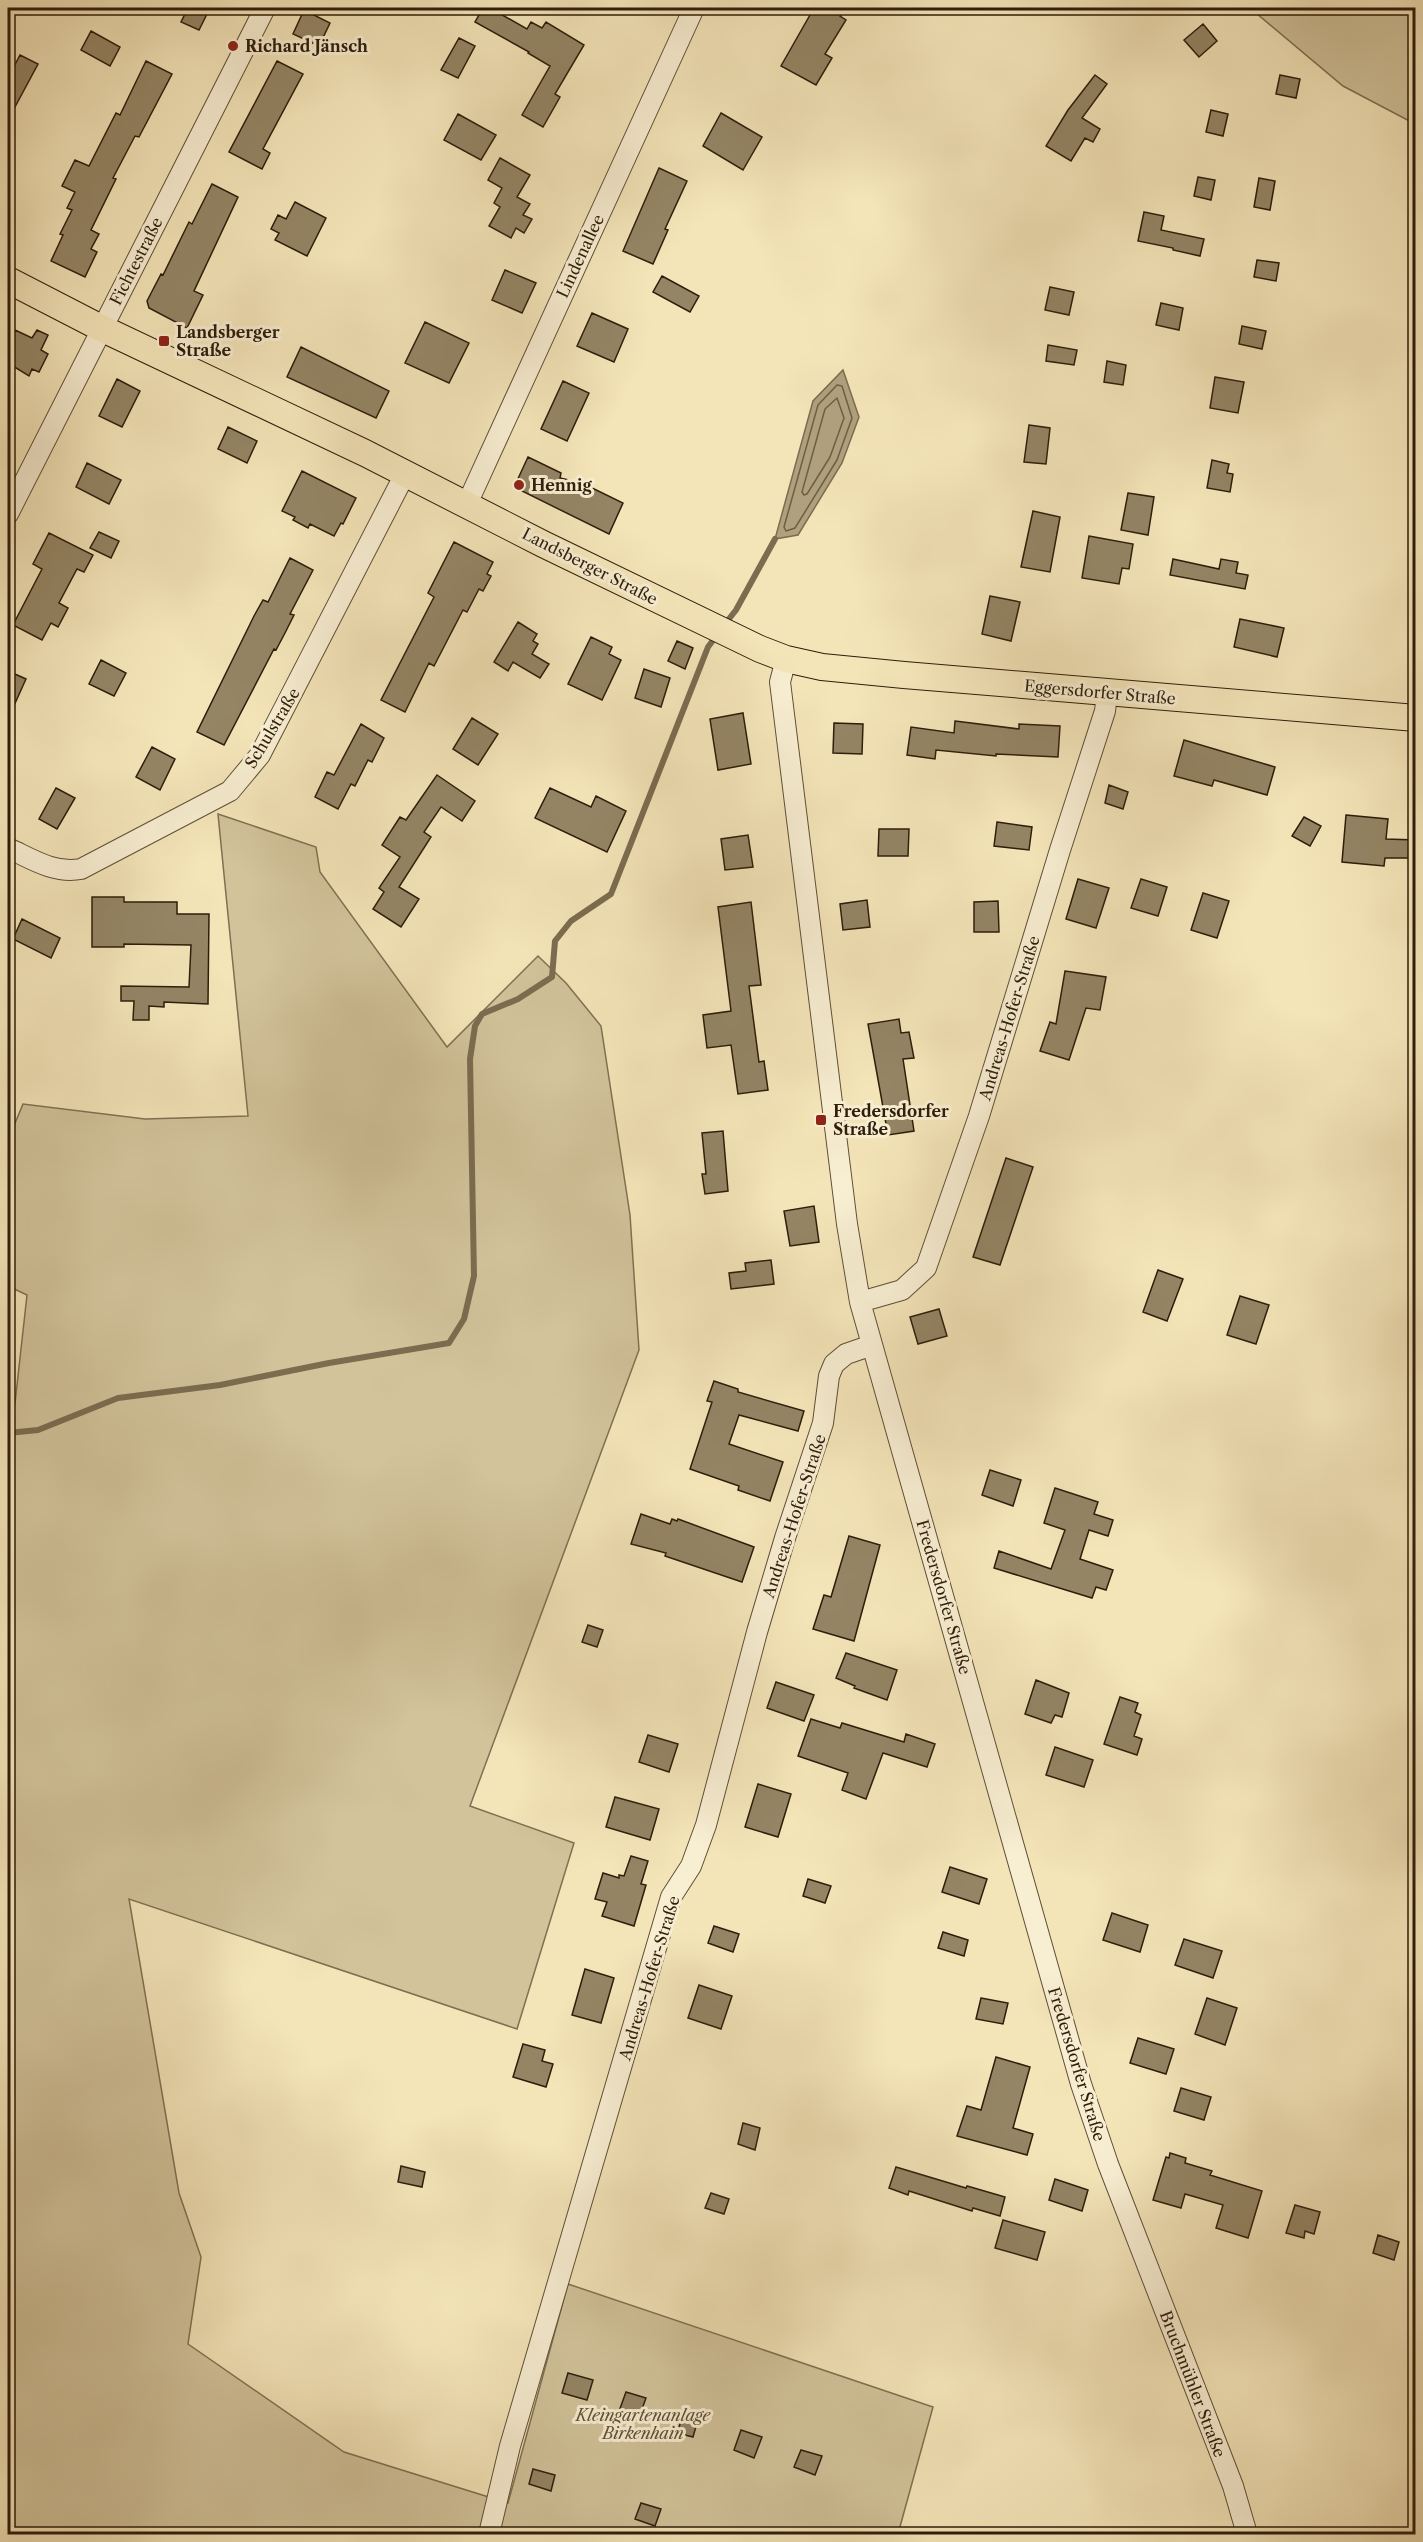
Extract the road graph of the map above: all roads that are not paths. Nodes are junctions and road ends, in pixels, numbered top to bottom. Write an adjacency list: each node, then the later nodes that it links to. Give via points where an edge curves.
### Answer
1 (265, 8): 4 (street, Fichtestraße)
2 (694, 8): 6 (street, Lindenallee)
3 (8, 280): 4 (main road, Landsberger Straße)
4 (101, 328): 5 (main road, Landsberger Straße); 7 (street, Fichtestraße)
5 (405, 474): 6 (main road, Landsberger Straße); 11 (street, Schulstraße, via 260,755 239,782 224,794 81,869 66,872)
6 (466, 504): 8 (main road, Landsberger Straße, via 720,631)
7 (8, 514)
8 (786, 659): 9 (main road, Eggersdorfer Straße, via 822,667); 12 (street, Fredersdorfer Straße, via 780,682)
9 (1107, 693): 10 (main road, Eggersdorfer Straße); 12 (street, Andreas-Hofer-Straße, via 1105,711 979,1116 926,1268 902,1290)
10 (1416, 718)
11 (8, 848)
12 (860, 1302): 13 (street, Fredersdorfer Straße)
13 (872, 1345): 14 (street, Fredersdorfer Straße, via 1075,2064); 15 (street, Andreas-Hofer-Straße, via 846,1354 834,1364 829,1376 824,1423 757,1632 706,1826 691,1866 671,1897 507,2457)
14 (1136, 2235): 16 (street, Bruchmühler Straße, via 1233,2486)
15 (489, 2535)
16 (1247, 2535)

